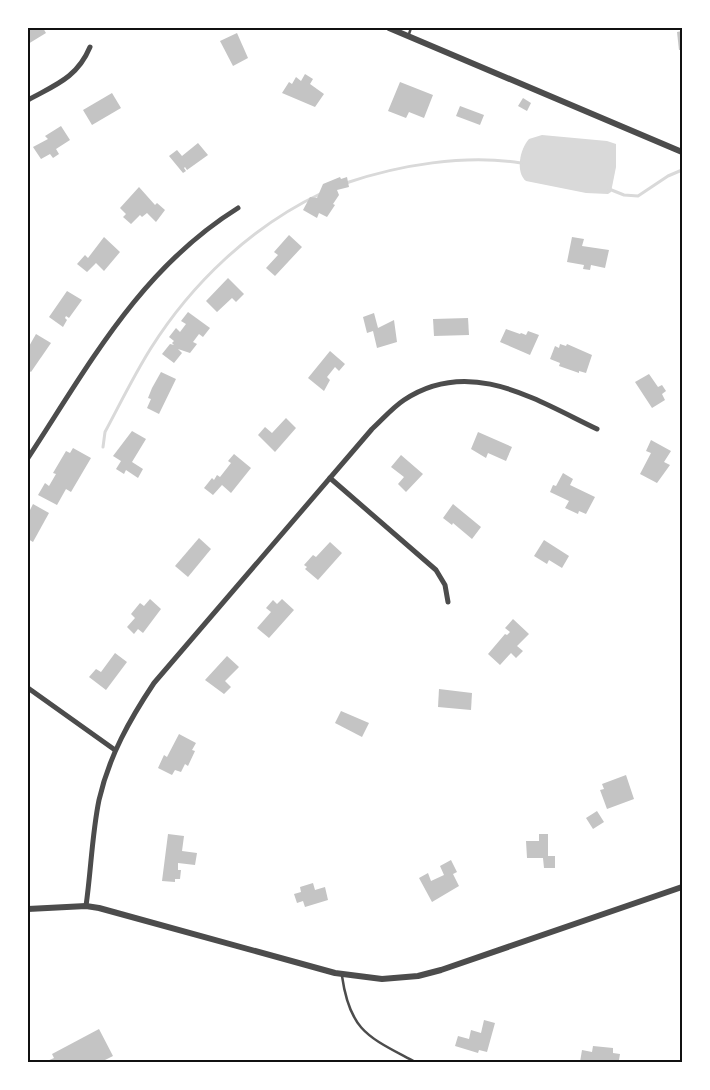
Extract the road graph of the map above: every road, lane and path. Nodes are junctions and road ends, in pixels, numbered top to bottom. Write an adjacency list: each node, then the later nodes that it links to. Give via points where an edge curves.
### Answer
1 (389, 28): 3 (street)
2 (412, 28): 3 (lane)
3 (408, 36): 6 (street)
4 (90, 47): 5 (street, via 84,63 74,74)
5 (28, 100)
6 (682, 152)
7 (238, 208): 9 (street, via 216,221 182,249 133,302)
8 (597, 430): 10 (street, via 505,386 476,381 447,383 420,392 396,407 372,428)
9 (28, 458)
10 (330, 478): 11 (street, via 436,570 445,585); 13 (street, via 154,683)
11 (448, 602)
12 (28, 688): 13 (street)
13 (115, 750): 15 (street, via 99,802)
14 (682, 887): 17 (street, via 441,970 382,979)
15 (86, 906): 16 (street); 17 (street, via 119,912)
16 (28, 909)
17 (342, 974): 18 (lane, via 352,1015 363,1032)
18 (415, 1062)

